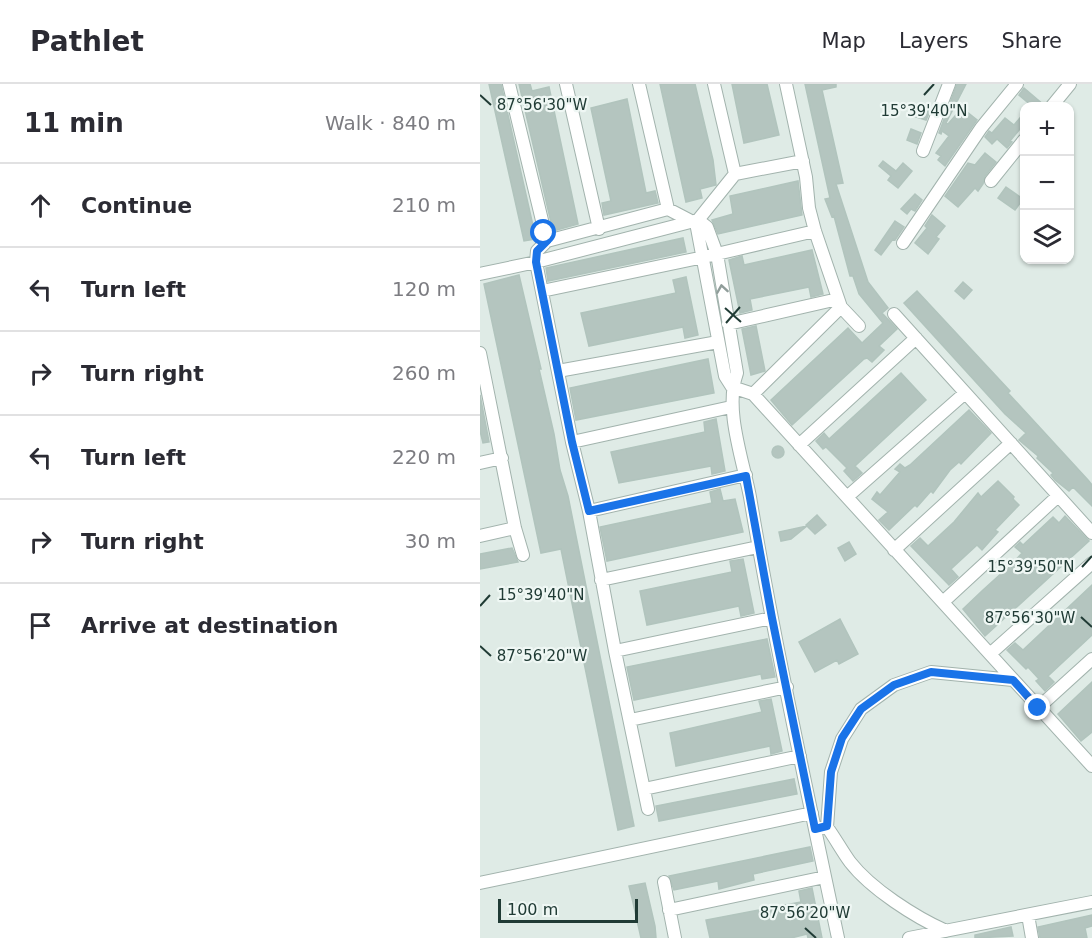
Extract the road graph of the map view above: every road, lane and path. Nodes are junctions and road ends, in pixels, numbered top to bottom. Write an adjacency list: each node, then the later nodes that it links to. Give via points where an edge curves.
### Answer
1 (509, 84): 19 (street)
2 (566, 84): 17 (street)
3 (639, 84): 15 (street)
4 (714, 84): 13 (street)
5 (786, 84): 12 (street)
6 (949, 84): 11 (street)
7 (1017, 84): 20 (street, via 981,128)
8 (1070, 84): 9 (street)
9 (1055, 102)
10 (1020, 145): 14 (street)
11 (923, 151)
12 (803, 161): 13 (street); 18 (street)
13 (735, 174): 16 (street)
14 (992, 181)
15 (668, 209): 16 (street); 17 (street)
16 (695, 221): 21 (street); 22 (street)
17 (599, 229): 19 (street)
18 (815, 231): 21 (street); 25 (street)
19 (547, 241): 22 (street, via 537,251)
20 (903, 243)
21 (710, 256): 24 (street); 27 (street, one-way to 21); 30 (street)
22 (536, 262): 23 (street); 24 (street)
23 (480, 274)
24 (542, 291): 32 (street)
25 (840, 303): 27 (street); 28 (street); 36 (street)
26 (894, 314): 29 (street)
27 (728, 324): 34 (street, via 737,373)
28 (859, 326)
29 (916, 338): 35 (street); 40 (street)
30 (718, 342): 32 (street); 34 (street, via 725,376)
31 (480, 352): 33 (street)
32 (558, 371): 38 (street)
33 (484, 387): 41 (street)
34 (732, 387): 36 (street); 37 (street)
35 (965, 393): 39 (street); 45 (street)
36 (753, 394): 40 (street)
37 (731, 407): 38 (street); 43 (street)
38 (572, 442): 46 (street)
39 (1011, 443): 44 (street); 51 (street)
40 (799, 445): 45 (street)
41 (502, 458): 42 (street); 47 (street)
42 (480, 463)
43 (746, 476): 46 (street); 50 (street)
44 (1059, 496): 48 (street); 55 (street)
45 (846, 497): 51 (street)
46 (589, 511): 54 (street)
47 (515, 528): 49 (street); 52 (street)
48 (1092, 533)
49 (480, 536)
50 (758, 547): 54 (street); 56 (street)
51 (894, 550): 55 (street)
52 (523, 555)
53 (1092, 563): 58 (street)
54 (601, 580): 57 (street)
55 (943, 602): 58 (street)
56 (772, 618): 57 (street); 61 (street)
57 (615, 651): 63 (street)
58 (990, 654): 60 (street)
59 (1092, 659): 62 (street)
60 (1013, 680): 62 (street); 69 (street, via 931,672 894,685 861,709 842,738)
61 (787, 687): 63 (street); 64 (street)
62 (1038, 708): 65 (street)
63 (630, 720): 66 (street)
64 (800, 756): 66 (street); 68 (street)
65 (1090, 761)
66 (644, 789): 67 (street)
67 (648, 809)
68 (812, 813): 69 (street); 72 (street)
69 (821, 828): 70 (street); 76 (street, via 851,864 888,897 926,922)
70 (825, 877): 74 (street); 78 (street)
71 (664, 882): 74 (street)
72 (480, 884)
73 (1092, 902): 75 (street)
74 (669, 910): 77 (street)
75 (1028, 915): 76 (street); 80 (street)
76 (955, 932): 79 (street)
77 (675, 938)
78 (838, 938)
79 (909, 938)
80 (1032, 938)

